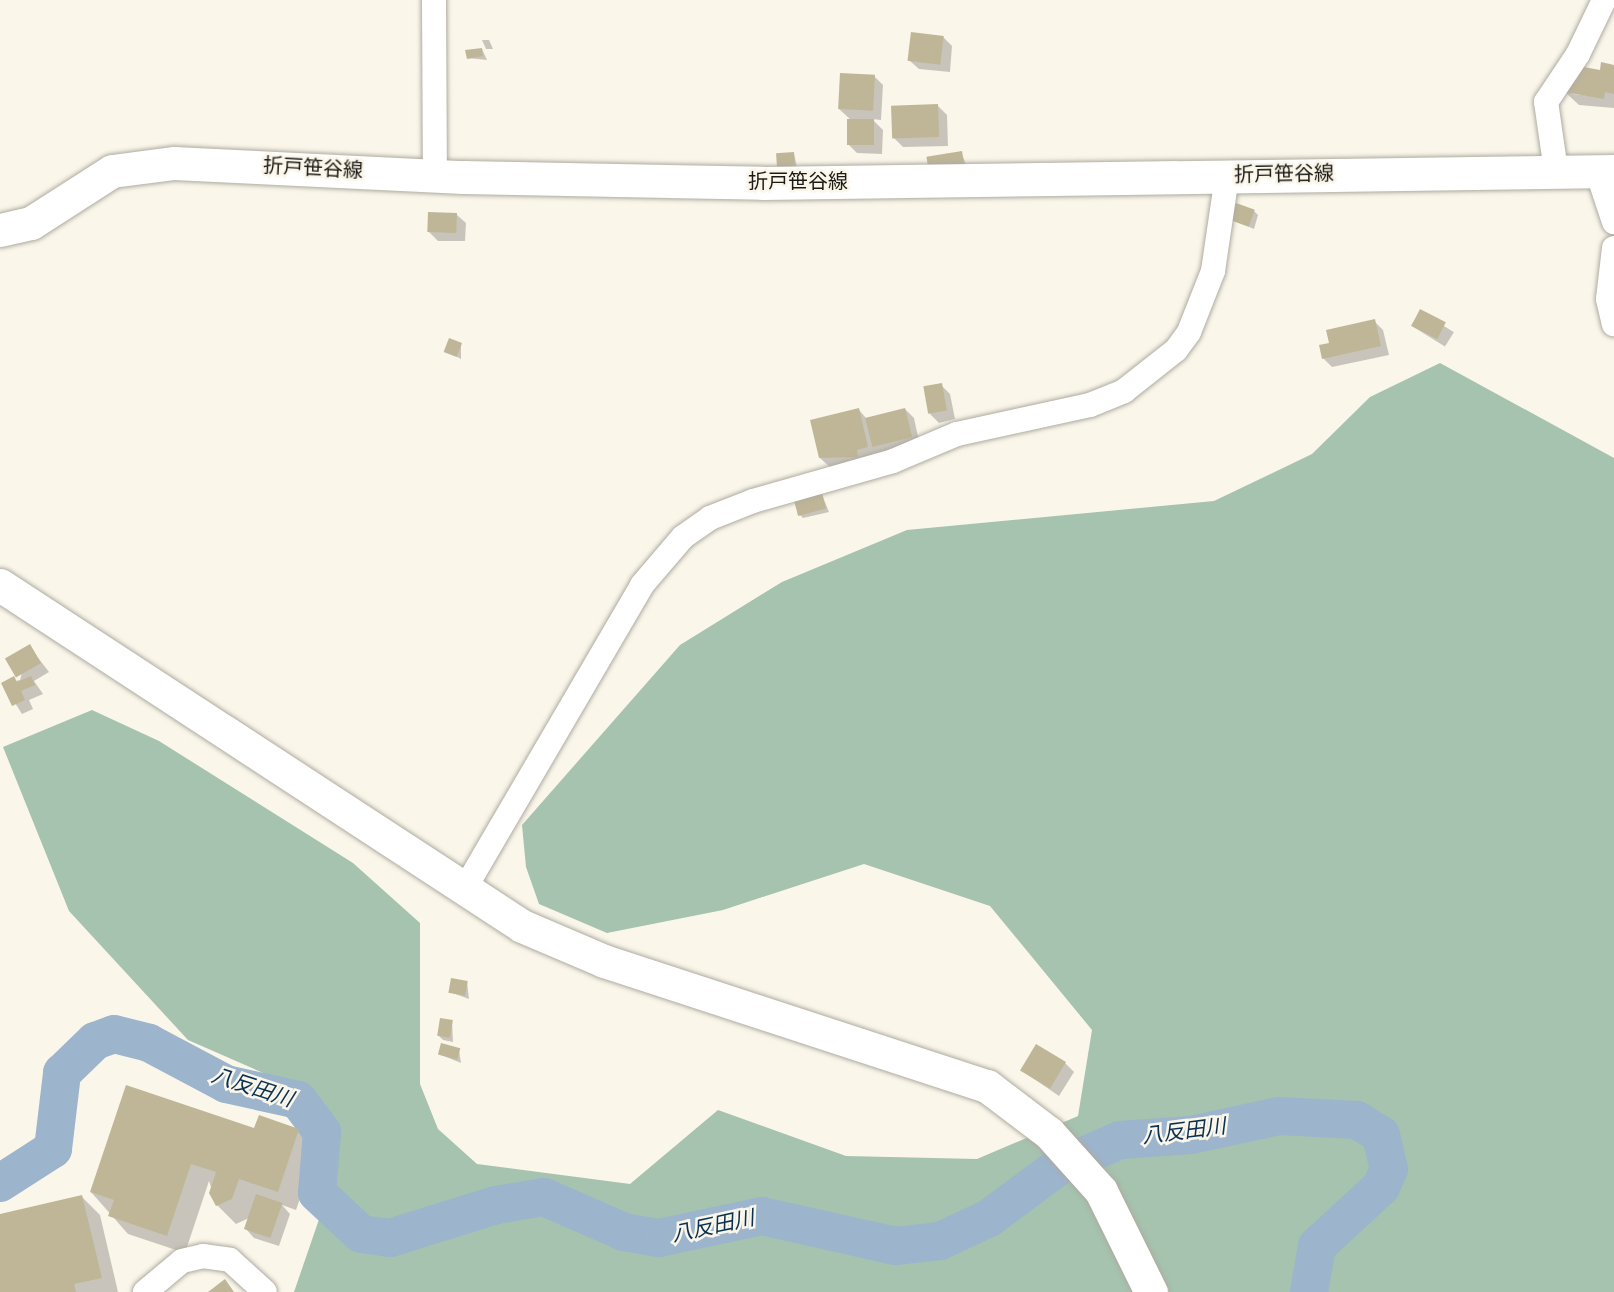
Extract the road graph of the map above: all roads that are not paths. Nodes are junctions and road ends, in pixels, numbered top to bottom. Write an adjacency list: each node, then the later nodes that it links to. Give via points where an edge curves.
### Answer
1 (434, 0): 5 (street)
2 (1604, 0): 3 (street, via 1578,54 1546,102)
3 (1556, 171): 4 (main road, 折戸笹谷線); 6 (main road, 折戸笹谷線)
4 (1605, 171): 7 (street)
5 (435, 176): 6 (main road, 折戸笹谷線, via 763,183); 8 (main road, 折戸笹谷線, via 139,164 112,171 31,223)
6 (1227, 176): 12 (street, via 1213,271 1189,332 1176,350 1124,391 1090,405 957,434 893,461 744,505 710,518 683,537 642,585)
7 (1614, 222)
8 (0, 230)
9 (1614, 248): 10 (street, via 1608,299)
10 (1614, 324)
11 (0, 585): 12 (main road)
12 (464, 890): 15 (main road, via 522,926 604,961 987,1086 1049,1133 1101,1191 1121,1224)
13 (145, 1292): 14 (street, via 182,1261 203,1256 230,1260)
14 (265, 1292)
15 (1151, 1292)

